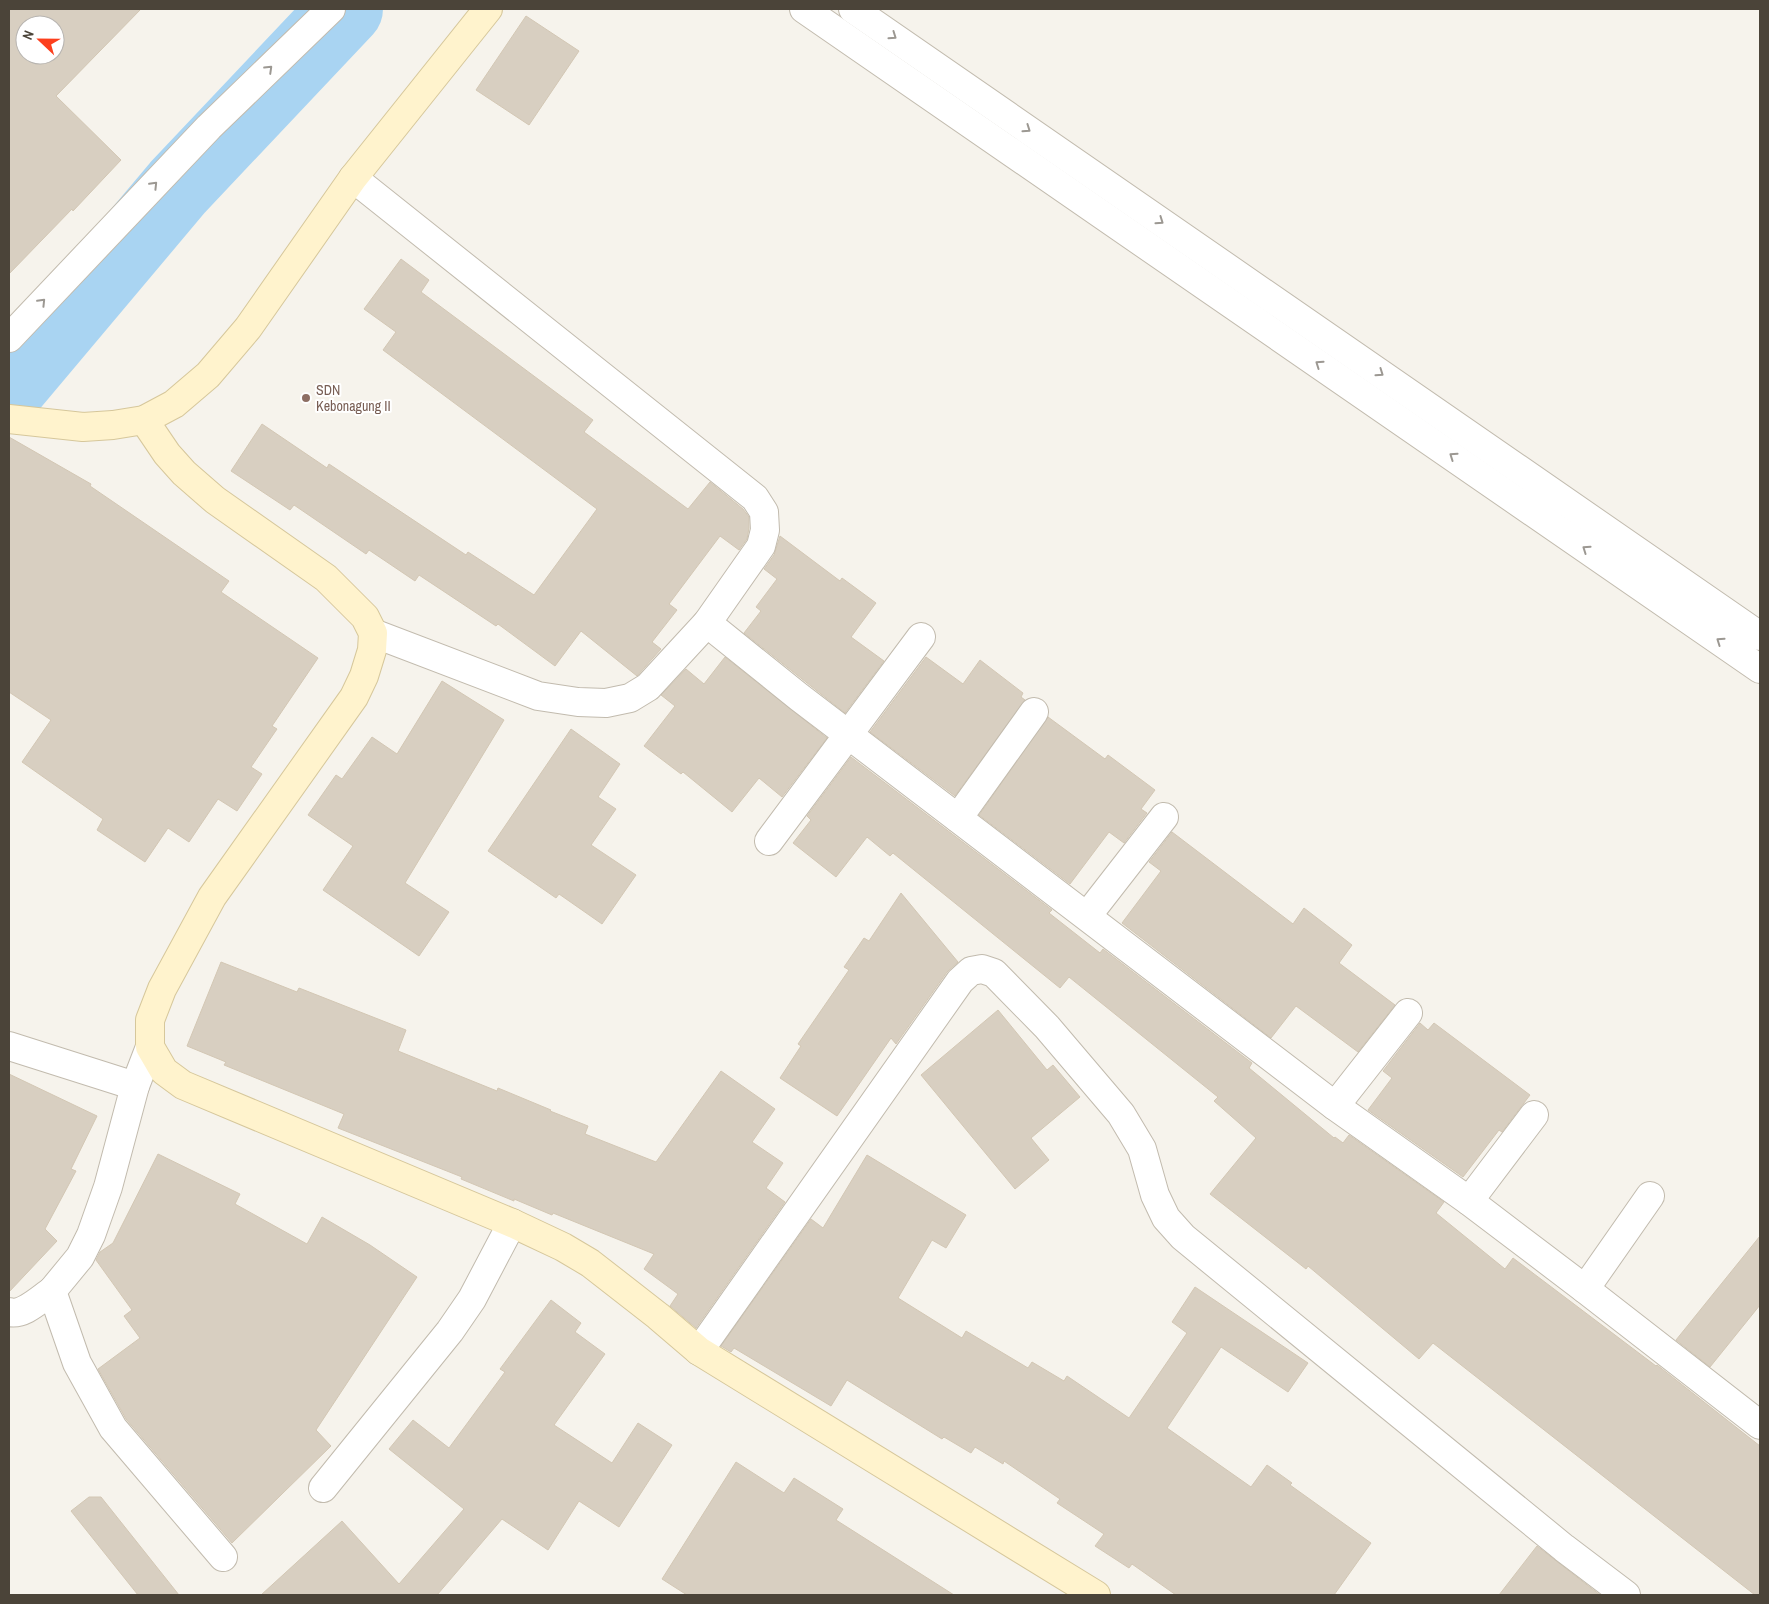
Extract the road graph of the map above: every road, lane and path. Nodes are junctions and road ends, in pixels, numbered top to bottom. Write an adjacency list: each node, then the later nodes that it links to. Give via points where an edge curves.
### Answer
1 (331, 9): 6 (street, one-way to 1, via 209,127)
2 (488, 9): 5 (street)
3 (804, 9): 13 (street, one-way to 3)
4 (853, 9): 11 (street, one-way to 11)
5 (353, 178): 8 (street, via 248,328 208,375 174,404); 9 (street, via 755,498 764,512 765,530 761,546)
6 (9, 338)
7 (9, 419): 8 (street, via 83,427)
8 (144, 420): 10 (street, via 184,473 215,500 326,578 365,617)
9 (707, 623): 10 (street, via 648,687 630,698 606,703 538,696); 15 (street)
10 (373, 633): 22 (street, via 372,650 354,696 212,897 162,989 150,1020)
11 (1760, 636)
12 (921, 637): 15 (street)
13 (1760, 668)
14 (1034, 712): 17 (street)
15 (849, 735): 17 (street); 18 (street)
16 (1164, 817): 19 (street)
17 (958, 818): 19 (street)
18 (769, 841)
19 (1087, 916): 24 (street)
20 (1408, 1013): 24 (street)
21 (9, 1046): 23 (street)
22 (150, 1047): 23 (street); 28 (street, via 164,1071 183,1085)
23 (135, 1086): 30 (street, via 108,1187 91,1235 80,1257)
24 (1335, 1106): 27 (street)
25 (1534, 1114): 27 (street)
26 (1650, 1196): 29 (street)
27 (1469, 1201): 29 (street)
28 (512, 1223): 32 (street, via 590,1263); 34 (street, via 472,1299 450,1331)
29 (1586, 1289): 33 (street)
30 (52, 1291): 31 (street, via 22,1311); 35 (street, via 77,1363 113,1428)
31 (9, 1312)
32 (700, 1351): 36 (street); 37 (street, via 960,981 971,971 982,969 994,973 1047,1027 1121,1114 1142,1149 1155,1195 1166,1218 1183,1237)
33 (1760, 1425)
34 (322, 1488)
35 (223, 1557)
36 (1096, 1595)
37 (1626, 1595)

